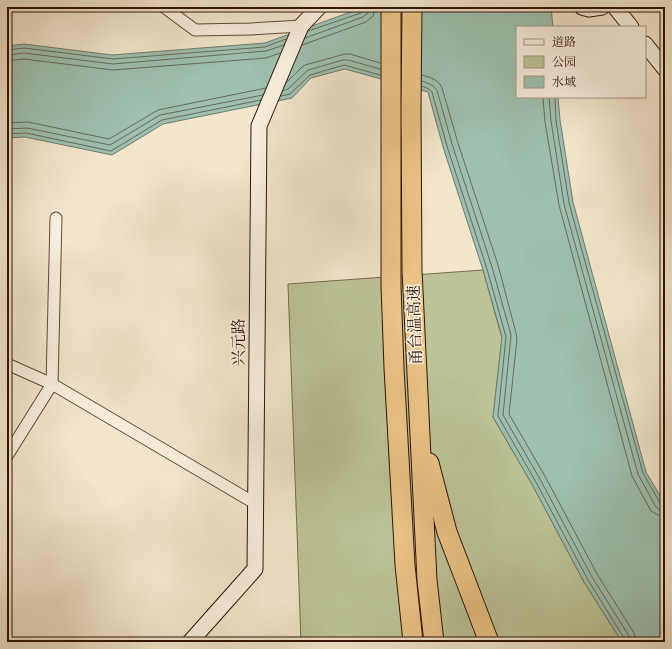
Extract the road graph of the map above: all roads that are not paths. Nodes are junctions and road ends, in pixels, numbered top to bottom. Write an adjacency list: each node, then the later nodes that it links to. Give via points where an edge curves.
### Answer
1 (164, 7): 6 (street, via 195,30)
2 (319, 7): 6 (street)
3 (391, 7): 17 (highway, 甬台温高速, via 391,286 405,565)
4 (412, 7): 13 (highway, 甬台温高速, via 412,270)
5 (615, 7): 7 (street)
6 (301, 26): 15 (street, 兴元路, via 259,126)
7 (630, 26)
8 (646, 45): 9 (street)
9 (665, 69)
10 (56, 218): 12 (street)
11 (7, 364): 12 (street)
12 (52, 384): 14 (street); 15 (street)
13 (419, 424): 18 (highway, 甬台温高速, via 427,580); 19 (highway, via 447,532)
14 (7, 456)
15 (256, 504): 16 (street, 兴元路, via 255,569)
16 (190, 642)
17 (413, 642)
18 (434, 642)
19 (489, 642)

